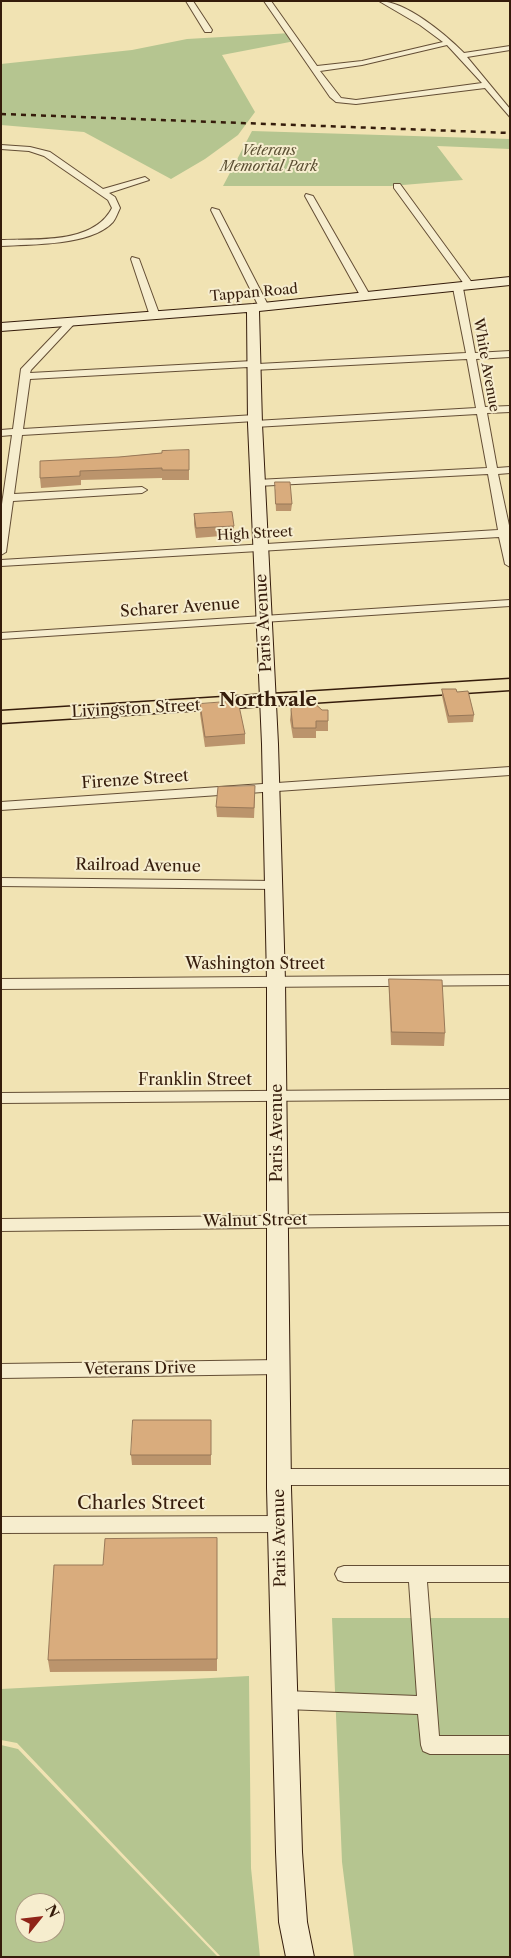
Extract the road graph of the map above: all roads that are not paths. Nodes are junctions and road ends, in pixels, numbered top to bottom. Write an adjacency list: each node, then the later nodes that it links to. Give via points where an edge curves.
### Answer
1 (189, 1): 4 (street)
2 (267, 1): 8 (street)
3 (382, 1): 5 (street, via 423,23)
4 (208, 30)
5 (447, 43): 7 (street); 8 (street, via 362,63)
6 (510, 48): 7 (street)
7 (461, 56): 9 (street)
8 (316, 69): 9 (street, via 335,98 356,102)
9 (487, 85): 10 (street, via 499,95)
10 (510, 115)
11 (1, 147): 14 (street, via 48,154)
12 (146, 180): 14 (street)
13 (397, 186): 20 (street, White Avenue)
14 (102, 192): 17 (street, via 112,199 116,208 112,218 99,228 67,238)
15 (309, 196): 21 (street)
16 (214, 210): 22 (street, Paris Avenue)
17 (1, 243)
18 (135, 259): 23 (street)
19 (510, 281): 20 (street, Tappan Road)
20 (464, 287): 21 (street, Tappan Road); 27 (street, White Avenue)
21 (366, 297): 22 (street, Tappan Road)
22 (258, 308): 23 (street, Tappan Road); 28 (street, Paris Avenue)
23 (155, 316): 24 (street, Tappan Road)
24 (70, 322): 25 (street, Tappan Road); 29 (street, via 26,370)
25 (1, 327)
26 (510, 354): 27 (street)
27 (471, 356): 28 (street); 31 (street, White Avenue)
28 (253, 366): 29 (street); 32 (street, Paris Avenue)
29 (25, 376): 33 (street)
30 (510, 410): 31 (street)
31 (480, 411): 32 (street); 36 (street, White Avenue)
32 (255, 421): 33 (street); 37 (street, Paris Avenue)
33 (16, 432): 34 (street); 39 (street)
34 (1, 433)
35 (510, 470): 36 (street)
36 (492, 471): 37 (street); 40 (street, White Avenue)
37 (257, 484): 41 (street, Paris Avenue)
38 (142, 490): 39 (street)
39 (6, 496): 42 (street)
40 (507, 533): 41 (street, High Street); 44 (street, White Avenue)
41 (261, 548): 43 (street, High Street); 46 (street, Paris Avenue)
42 (1, 552)
43 (1, 563)
44 (510, 564)
45 (510, 603): 46 (street, Scharer Avenue)
46 (264, 618): 47 (street, Scharer Avenue); 49 (street, Paris Avenue)
47 (1, 636)
48 (510, 684): 49 (main road, Livingston Street)
49 (268, 701): 50 (main road, Livingston Street); 52 (street, Paris Avenue)
50 (1, 717)
51 (510, 771): 52 (street, Firenze Street)
52 (272, 787): 53 (street, Firenze Street); 55 (street, Paris Avenue)
53 (1, 806)
54 (1, 882): 55 (street, Railroad Avenue)
55 (274, 885): 57 (street, Paris Avenue)
56 (510, 980): 57 (street, Washington Street)
57 (276, 981): 58 (street, Washington Street); 60 (street, Paris Avenue)
58 (1, 984)
59 (510, 1094): 60 (street, Franklin Street)
60 (276, 1097): 61 (street, Franklin Street); 63 (street, Paris Avenue)
61 (1, 1098)
62 (510, 1219): 63 (street, Walnut Street)
63 (278, 1221): 64 (street, Walnut Street); 65 (street, Paris Avenue)
64 (1, 1225)
65 (279, 1368): 66 (street, Veterans Drive); 67 (street, Paris Avenue)
66 (1, 1372)
67 (279, 1477): 68 (street); 69 (street, Paris Avenue)
68 (510, 1477)
69 (280, 1524): 70 (street, Charles Street); 74 (street, Paris Avenue)
70 (1, 1525)
71 (344, 1574): 72 (street)
72 (417, 1574): 73 (street); 75 (street)
73 (510, 1574)
74 (284, 1700): 75 (street); 77 (street, Paris Avenue, via 293,1922)
75 (427, 1705): 76 (street, via 430,1745)
76 (510, 1745)
77 (300, 1957)

